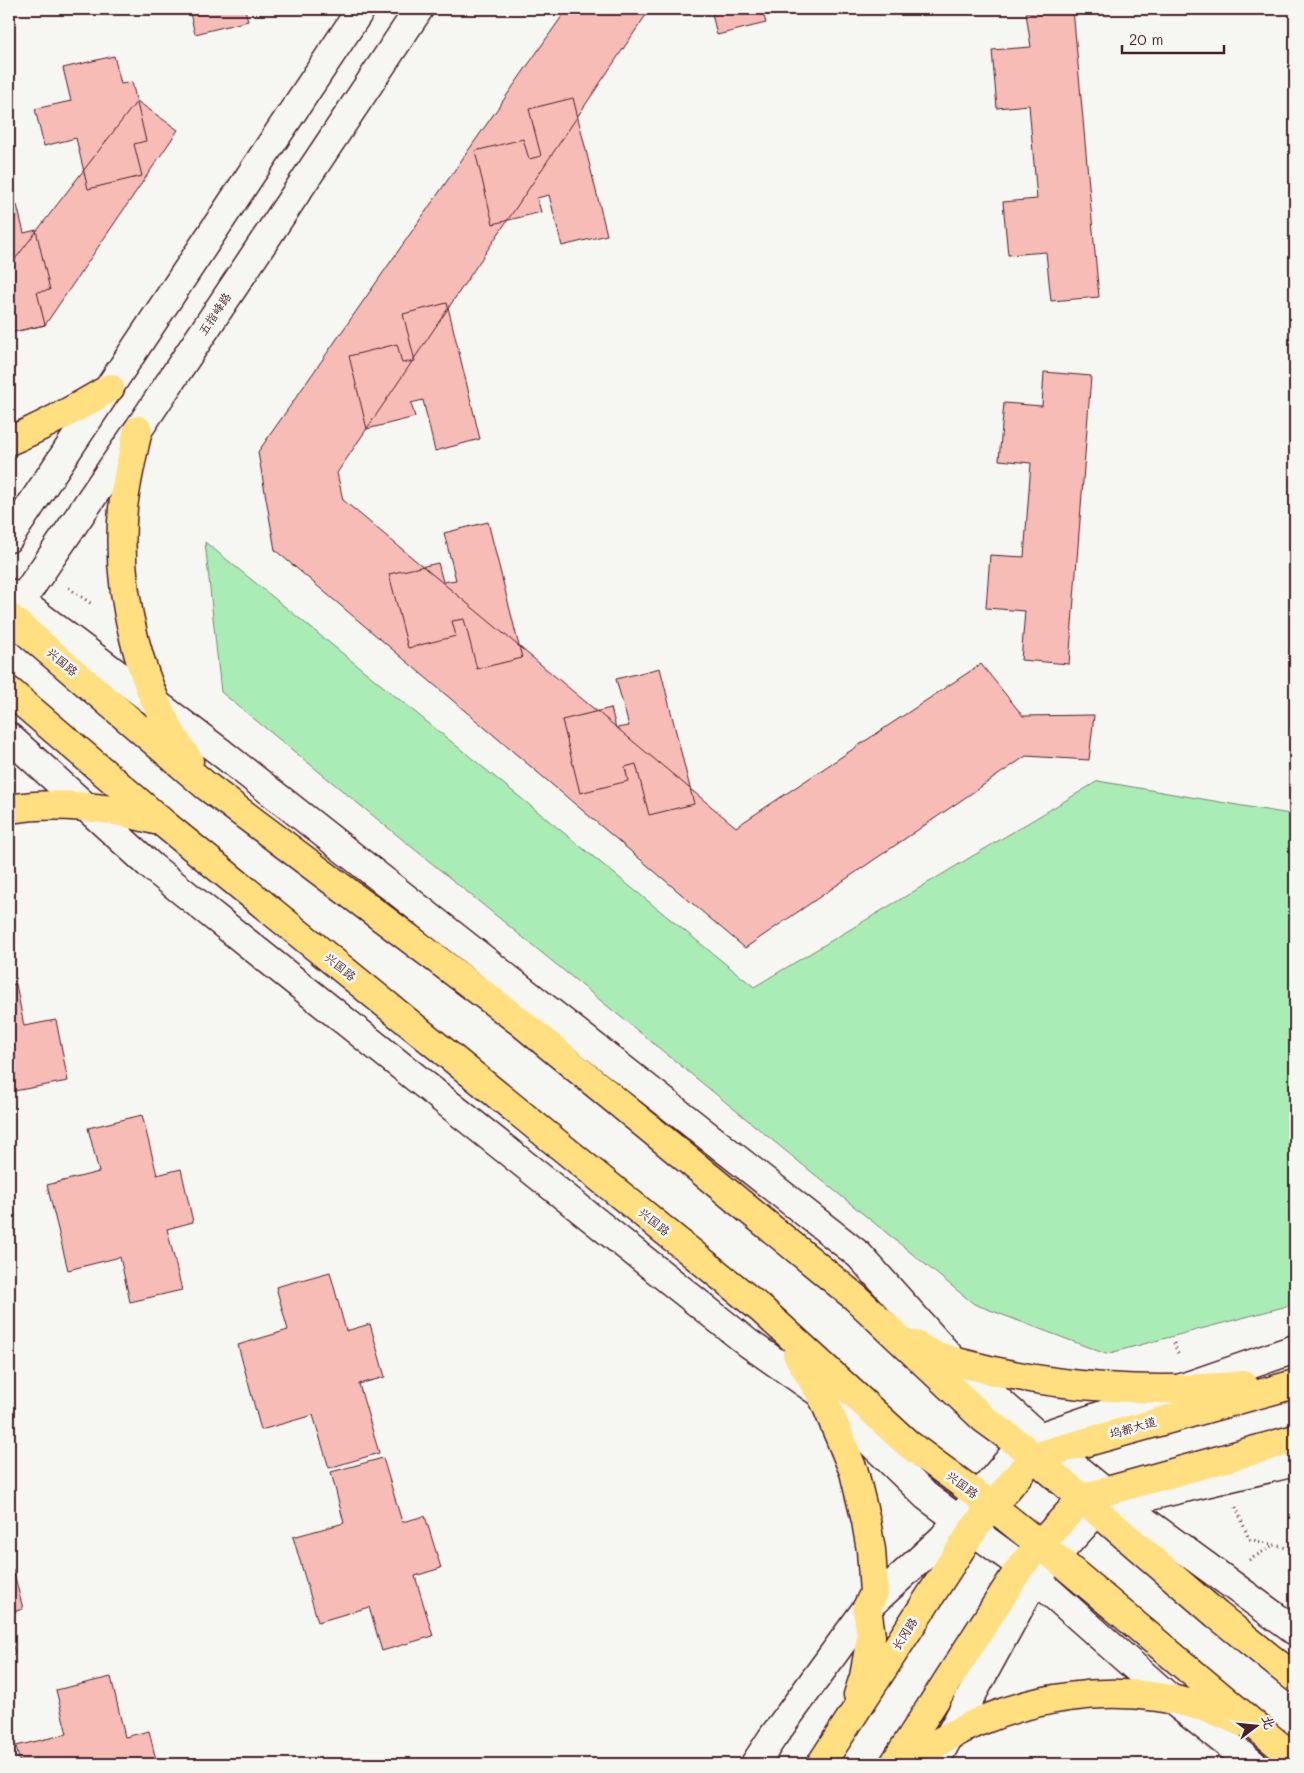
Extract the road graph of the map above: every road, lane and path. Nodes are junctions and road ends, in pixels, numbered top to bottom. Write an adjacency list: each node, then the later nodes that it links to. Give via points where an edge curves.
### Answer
1 (361, 9): 3 (street)
2 (418, 9): 4 (street, 五指峰路)
3 (110, 388): 5 (main road, via 38,429); 6 (street)
4 (138, 430): 7 (street, 五指峰路); 9 (main road, via 123,510 122,550 133,632)
5 (9, 441)
6 (9, 538)
7 (11, 610): 9 (street); 11 (main road, 兴国路)
8 (9, 691): 14 (main road, 兴国路)
9 (158, 706): 11 (main road, via 181,750); 18 (street, via 859,1255)
10 (9, 737): 12 (street)
11 (205, 785): 15 (main road, 兴国路, via 519,1021)
12 (86, 807): 13 (main road); 14 (main road, via 127,812); 22 (street, via 152,866 740,1337)
13 (9, 808)
14 (163, 822): 16 (main road, 兴国路)
15 (856, 1298): 18 (main road, via 926,1353); 24 (main road, 兴国路, via 984,1419)
16 (762, 1310): 22 (main road, via 786,1338); 26 (main road, 兴国路, via 908,1444)
17 (1295, 1349): 21 (street)
18 (953, 1360): 21 (main road, via 984,1369 1060,1382); 24 (street)
19 (1295, 1379): 21 (main road)
20 (1295, 1384): 24 (main road, 坞都大道)
21 (1180, 1388): 24 (street)
22 (821, 1394): 28 (street, via 926,1496); 33 (main road, via 854,1472 864,1508 874,1593)
23 (1295, 1439): 27 (main road)
24 (1037, 1447): 26 (main road); 27 (main road, 兴国路)
25 (1295, 1462): 27 (street)
26 (984, 1501): 28 (main road, 长冈路); 31 (main road, 兴国路)
27 (1101, 1501): 31 (main road); 34 (street); 35 (main road, 兴国路, via 1218,1615)
28 (965, 1524): 32 (street); 33 (street, via 942,1539); 37 (main road, 长冈路)
29 (1248, 1539): 30 (path)
30 (1295, 1550)
31 (1046, 1551): 32 (main road); 38 (main road, 兴国路)
32 (1028, 1573): 36 (street); 39 (street); 43 (main road)
33 (867, 1608): 37 (main road, via 871,1636 864,1678); 41 (street)
34 (1295, 1631)
35 (1295, 1678)
36 (1172, 1700): 38 (main road, via 1233,1718); 39 (main road, via 1129,1695 1059,1698 1019,1707); 46 (street)
37 (852, 1718): 42 (main road, 长冈路)
38 (1264, 1733): 40 (main road, 兴国路)
39 (950, 1736): 44 (main road); 45 (street)
40 (1295, 1759)
41 (755, 1764)
42 (821, 1764)
43 (894, 1764)
44 (907, 1764)
45 (934, 1764)
46 (1252, 1764)

